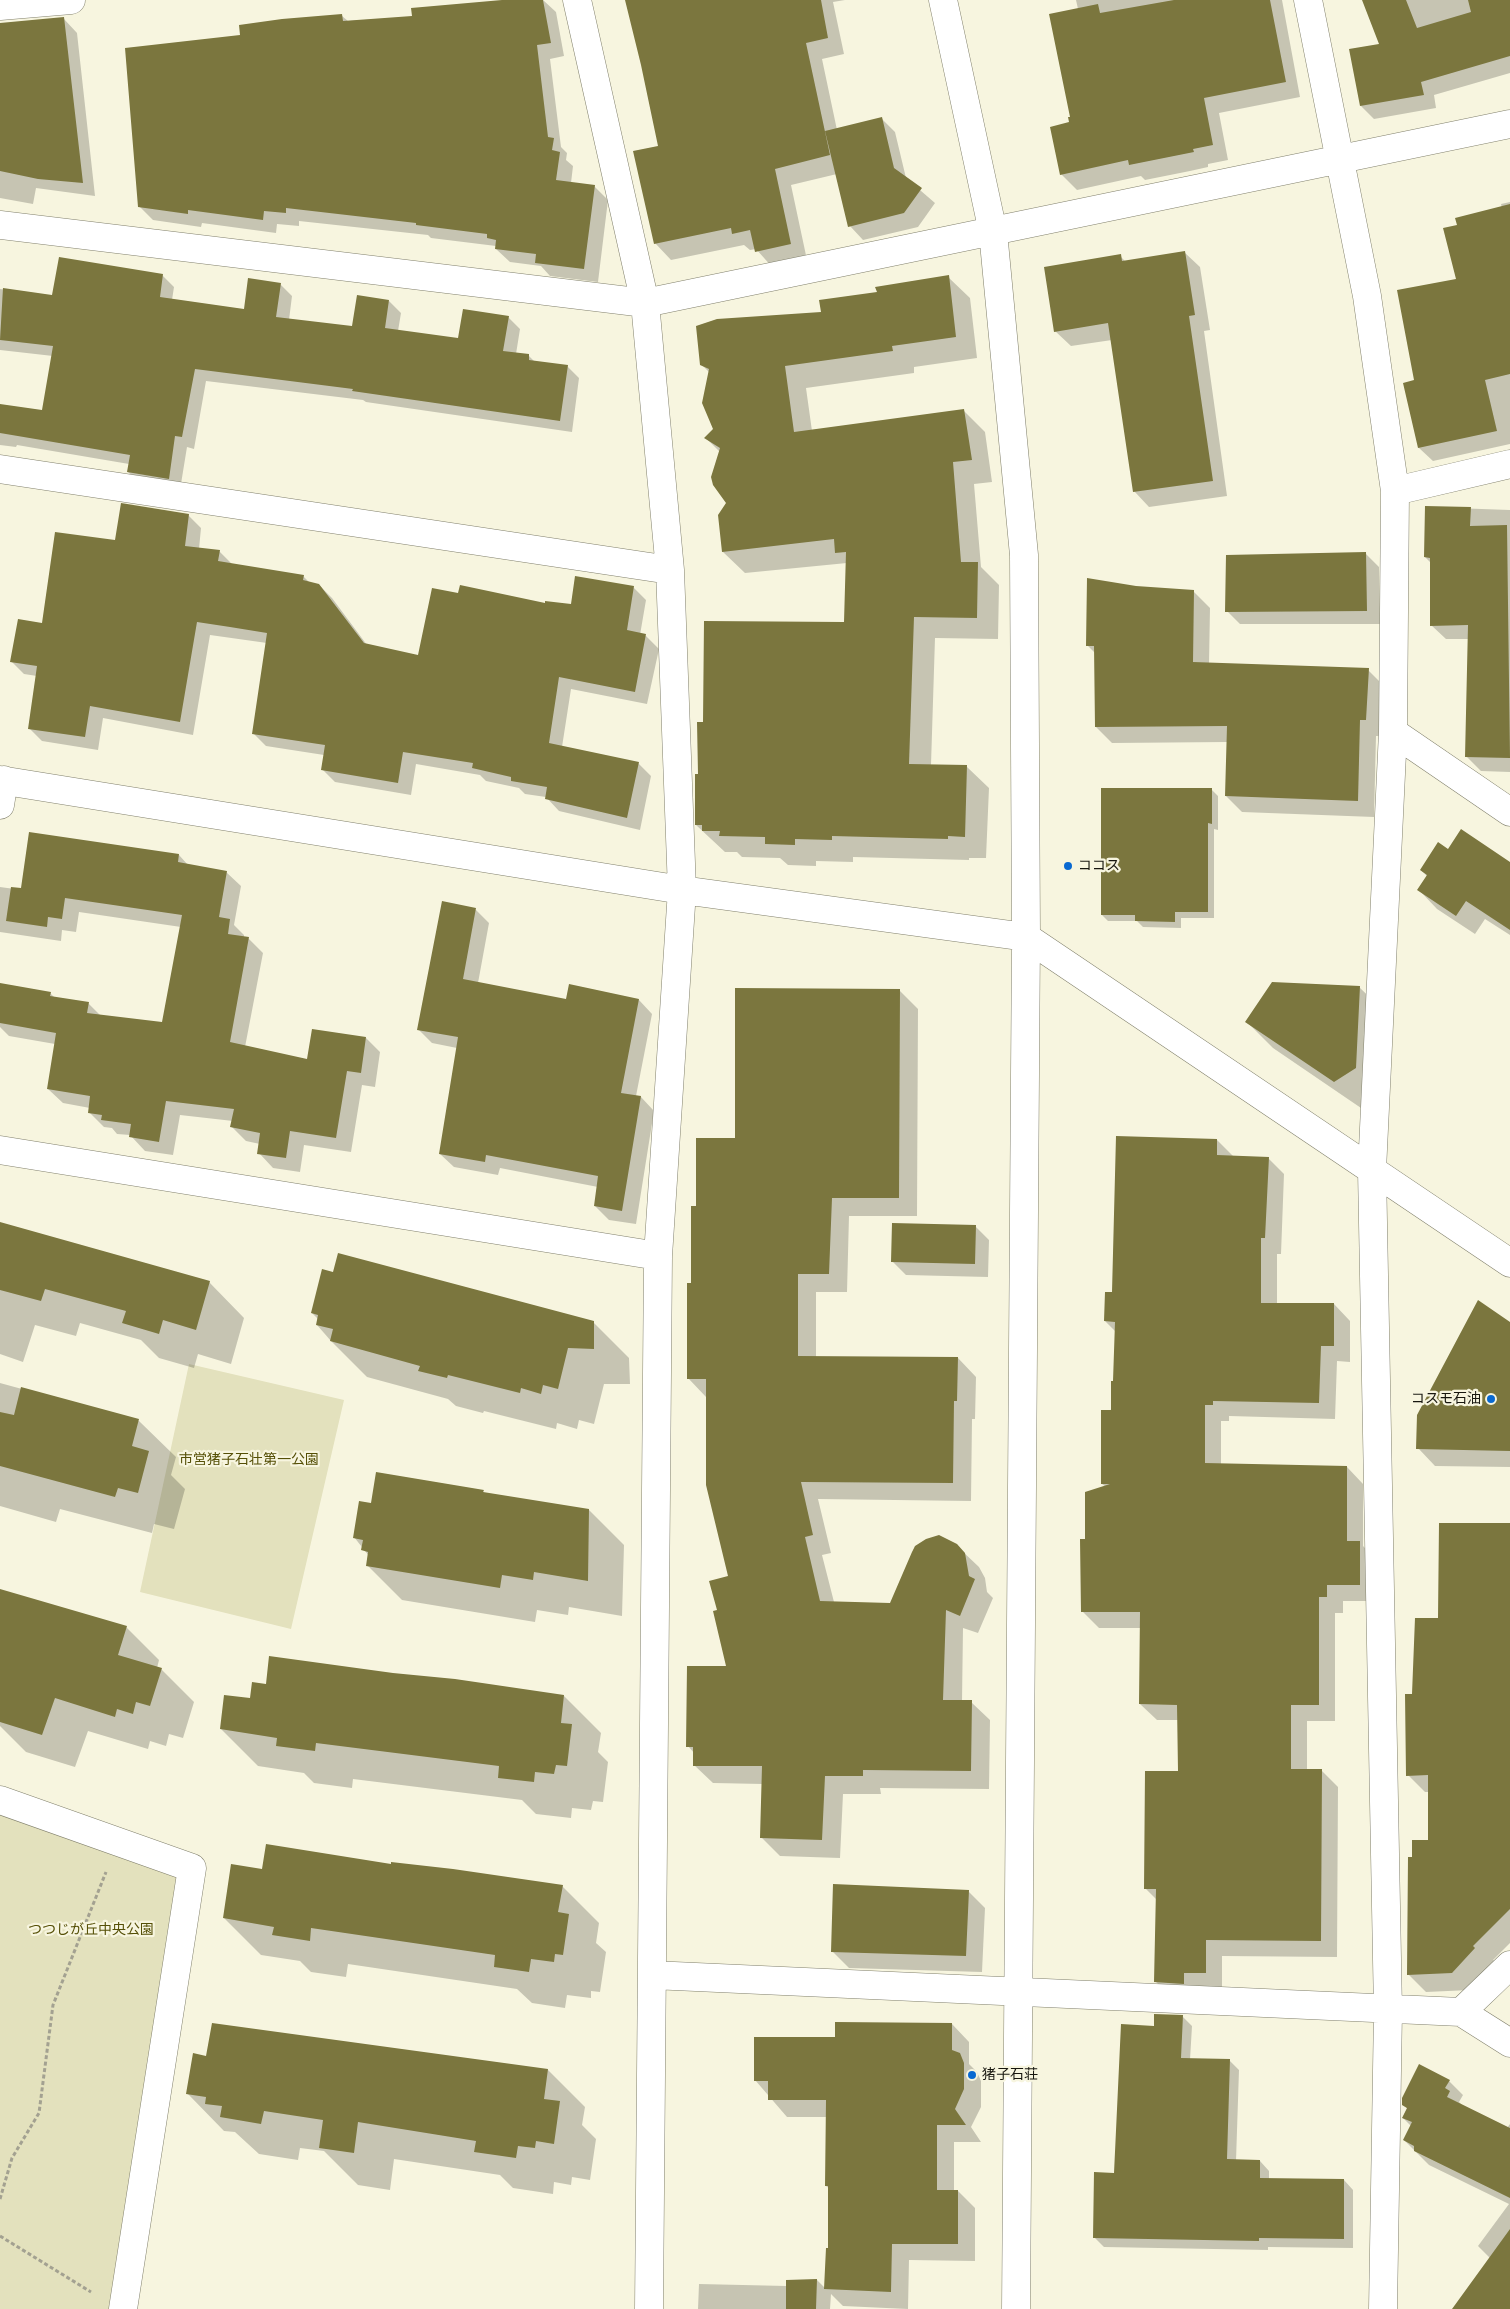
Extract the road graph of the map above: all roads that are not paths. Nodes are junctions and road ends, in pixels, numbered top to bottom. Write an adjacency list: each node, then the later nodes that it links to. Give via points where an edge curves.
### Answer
1 (71, 0): 5 (street)
2 (577, 0): 10 (street)
3 (943, 0): 9 (street)
4 (1308, 0): 7 (street)
5 (0, 6)
6 (1510, 124): 7 (street)
7 (1340, 159): 9 (street); 13 (street, via 1367,296)
8 (0, 225): 10 (street)
9 (993, 232): 10 (street); 19 (street, via 1024,555)
10 (645, 304): 14 (street)
11 (1510, 464): 13 (street)
12 (0, 470): 14 (street)
13 (1395, 491): 15 (street)
14 (670, 570): 18 (street)
15 (1393, 732): 17 (street); 21 (street)
16 (1, 788): 18 (street)
17 (1510, 812)
18 (682, 890): 19 (street); 22 (street)
19 (1026, 937): 21 (street); 27 (street)
20 (0, 1150): 22 (street)
21 (1372, 1170): 23 (street); 28 (street)
22 (658, 1256): 26 (street)
23 (1510, 1263)
24 (0, 1800): 31 (street, via 192,1868)
25 (1510, 1964): 29 (street)
26 (652, 1974): 27 (street); 32 (street)
27 (1018, 1992): 28 (street); 33 (street)
28 (1388, 2011): 29 (street); 34 (street)
29 (1461, 2012): 30 (street)
30 (1510, 2043)
31 (123, 2309)
32 (649, 2309)
33 (1016, 2309)
34 (1383, 2309)

